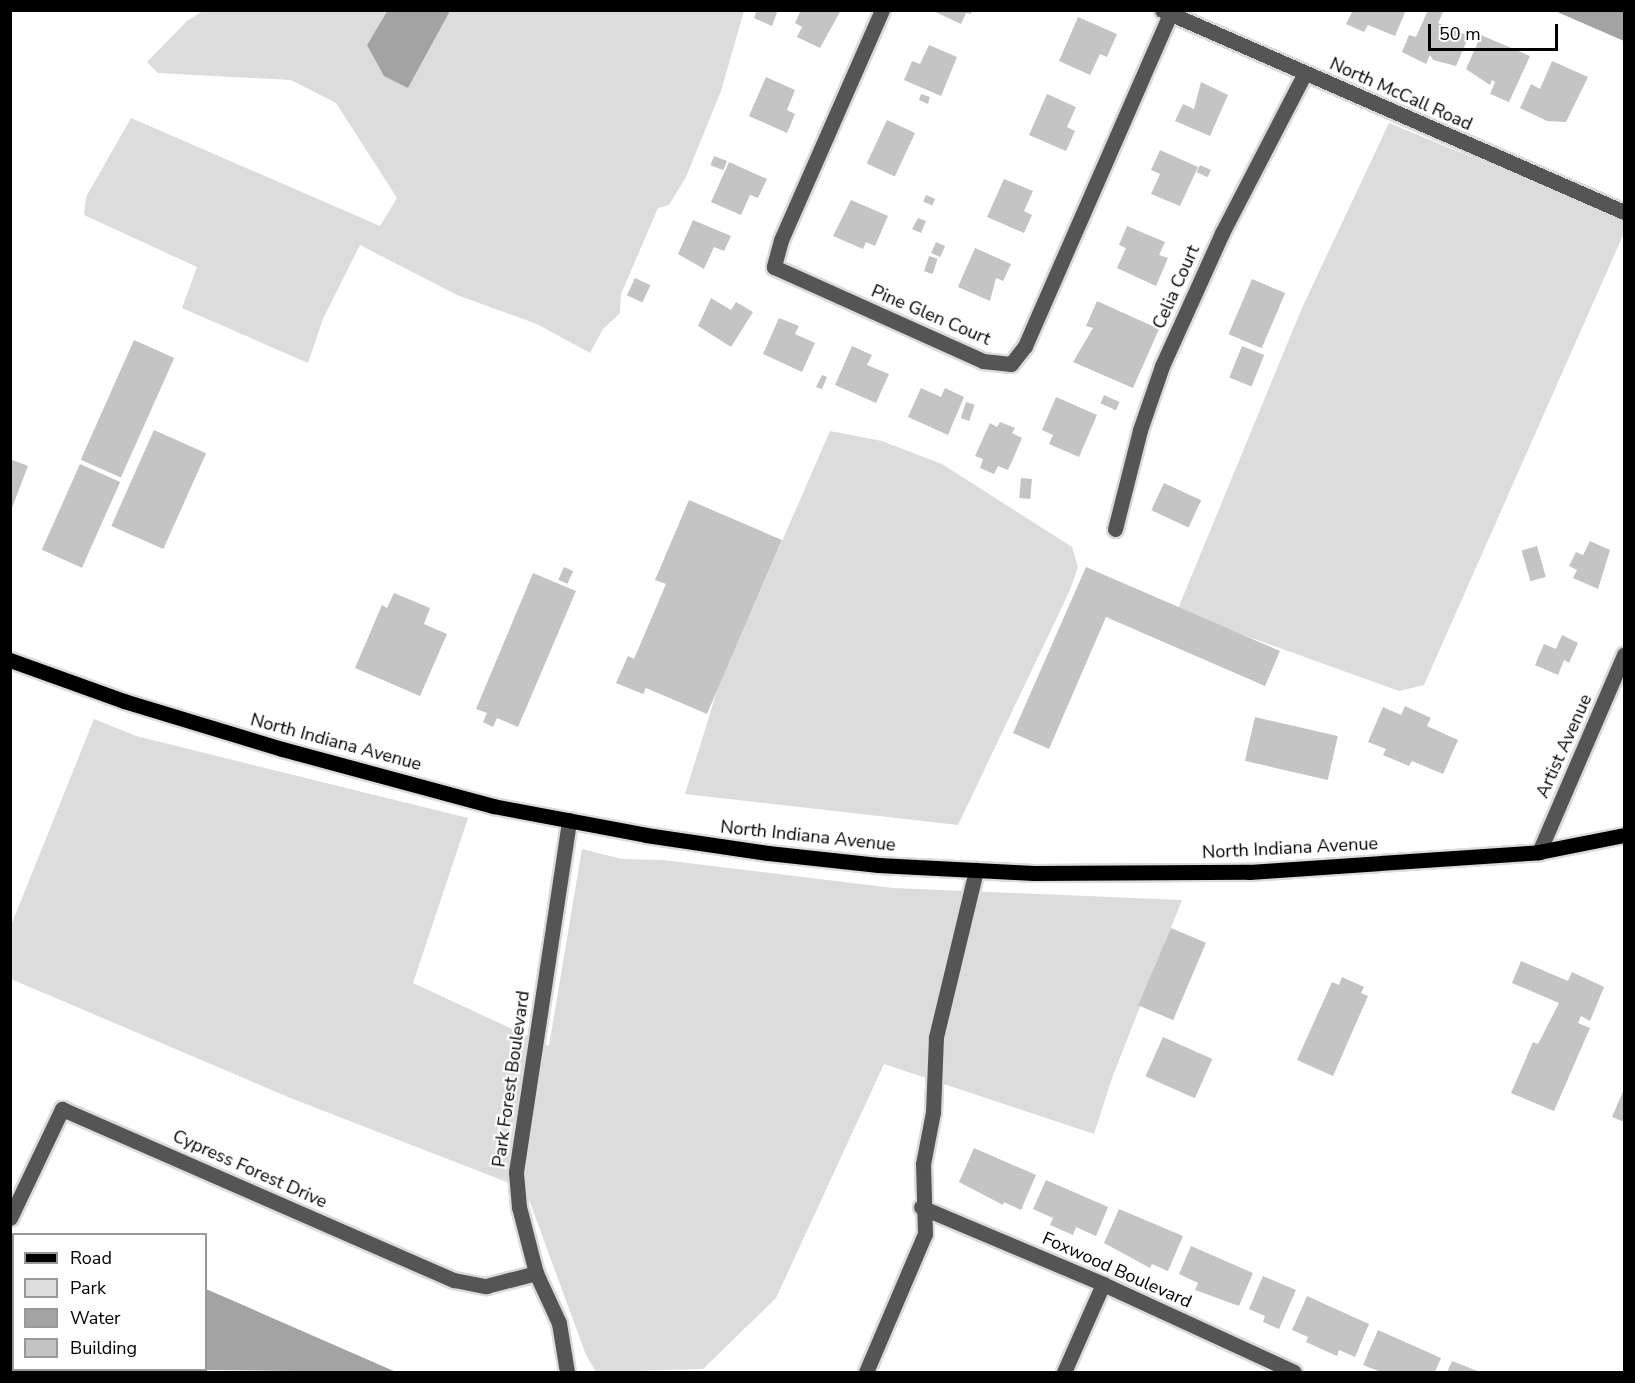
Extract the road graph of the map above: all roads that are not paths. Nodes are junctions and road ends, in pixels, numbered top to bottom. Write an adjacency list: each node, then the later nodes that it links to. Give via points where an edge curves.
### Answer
1 (882, 10): 2 (street, Pine Glen Court, via 781,240 774,267 983,361 1011,364 1026,346)
2 (1166, 12): 3 (street, North McCall Road)
3 (1305, 73): 4 (street, North McCall Road); 5 (street, Celia Court, via 1222,233 1166,356 1140,430)
4 (1624, 212)
5 (1115, 529)
6 (1624, 655): 10 (street, Artist Avenue)
7 (10, 660): 8 (main road, North Indiana Avenue, via 112,697 282,749 493,806)
8 (569, 820): 11 (main road, North Indiana Avenue, via 768,853); 14 (street, Park Forest Boulevard, via 516,1172 519,1207)
9 (1624, 835): 10 (main road, North Indiana Avenue)
10 (1539, 852): 11 (main road, North Indiana Avenue, via 1249,872 1110,874)
11 (976, 870): 12 (street, via 936,1037 933,1112 923,1164)
12 (921, 1207): 15 (street, Foxwood Boulevard); 18 (street, via 925,1234)
13 (10, 1218): 14 (street, Cypress Forest Drive, via 62,1109 454,1280 486,1286)
14 (536, 1273): 17 (street, Park Forest Boulevard, via 559,1323)
15 (1103, 1284): 16 (street, Foxwood Boulevard); 19 (street)
16 (1264, 1366): 20 (street, Foxwood Boulevard)
17 (567, 1372)
18 (866, 1372)
19 (1064, 1372)
20 (1294, 1372)

